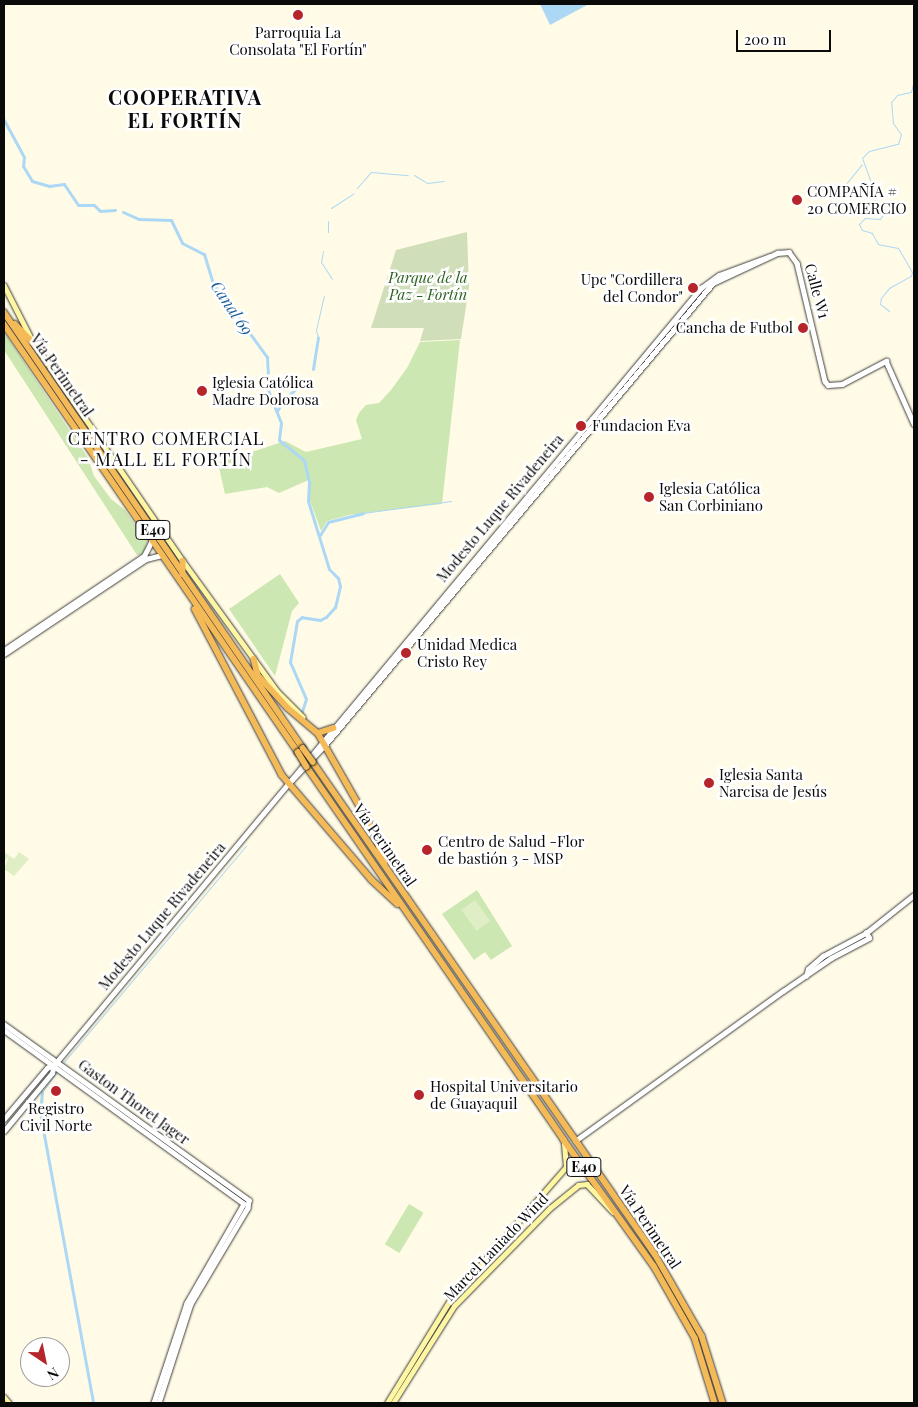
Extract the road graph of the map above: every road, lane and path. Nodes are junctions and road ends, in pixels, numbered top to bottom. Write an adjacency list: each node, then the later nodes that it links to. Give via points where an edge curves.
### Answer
1 (789, 252): 5 (street, Modesto Luque Rivadeneira, via 770,256 713,283); 9 (street, Calle W1, via 797,263 817,339 823,377 828,385 853,379 886,361)
2 (4, 285): 6 (main road, Vía Perimetral)
3 (5, 313): 6 (highway); 17 (highway, Vía Perimetral / E40)
4 (4, 324): 14 (highway, Vía Perimetral / E40)
5 (666, 333): 7 (street, Modesto Luque Rivadeneira); 8 (street, Modesto Luque Rivadeneira)
6 (36, 346): 16 (main road, Vía Perimetral)
7 (651, 347): 8 (street); 10 (street, Modesto Luque Rivadeneira)
8 (646, 360): 11 (street, Modesto Luque Rivadeneira)
9 (914, 424)
10 (586, 426): 11 (street); 12 (street, Modesto Luque Rivadeneira)
11 (584, 434): 13 (street, Modesto Luque Rivadeneira)
12 (561, 455): 13 (street); 25 (street, Modesto Luque Rivadeneira)
13 (562, 462): 27 (street, Modesto Luque Rivadeneira)
14 (152, 540): 15 (highway, Vía Perimetral / E40); 19 (street, via 148,551 137,561)
15 (162, 555): 18 (highway, Vía Perimetral / E40); 20 (street, via 146,559)
16 (183, 561): 17 (highway); 22 (main road, Vía Perimetral)
17 (183, 574): 21 (highway, Vía Perimetral / E40)
18 (184, 588): 28 (highway, Vía Perimetral / E40); 29 (highway)
19 (4, 650)
20 (4, 654)
21 (242, 659): 23 (highway); 24 (highway, Vía Perimetral / E40)
22 (254, 659): 23 (highway); 26 (main road, Vía Perimetral, via 285,700)
23 (258, 676): 24 (highway); 26 (highway, via 288,708)
24 (261, 687): 28 (highway, Vía Perimetral / E40)
25 (333, 728): 26 (highway); 27 (street, Modesto Luque Rivadeneira)
26 (318, 733): 27 (highway)
27 (323, 743): 29 (street, Modesto Luque Rivadeneira); 30 (highway, via 375,833)
28 (300, 750): 30 (highway, Vía Perimetral / E40, bridge, via 313,762); 32 (highway, Vía Perimetral / E40, bridge, via 307,767)
29 (289, 782): 32 (highway, via 372,880); 37 (street, Modesto Luque Rivadeneira)
30 (388, 870): 41 (highway, Vía Perimetral / E40)
31 (914, 895): 33 (street)
32 (407, 912): 40 (highway, Vía Perimetral / E40)
33 (866, 932): 34 (street, via 823,956 808,968); 34 (street, via 869,938)
34 (806, 976): 41 (street)
35 (4, 1024): 37 (street, Gaston Thoret Jager)
36 (4, 1030): 37 (street, Gaston Thoret Jager)
37 (55, 1063): 38 (street, Modesto Luque Rivadeneira, via 47,1068); 39 (street, Modesto Luque Rivadeneira, via 52,1073); 43 (street, Gaston Thoret Jager, via 247,1202 248,1208)
38 (4, 1119)
39 (4, 1131)
40 (564, 1140): 42 (highway, Vía Perimetral / E40); 48 (main road, Marcel Laniado Wind, via 566,1167 450,1300)
41 (575, 1141): 51 (highway, Vía Perimetral / E40, via 685,1303 702,1336)
42 (619, 1215): 49 (main road, Marcel Laniado Wind, via 587,1184 565,1195 536,1220 454,1306); 50 (highway, Vía Perimetral / E40, via 679,1306 695,1338)
43 (220, 1252): 46 (street, via 187,1303); 47 (street, via 191,1304)
44 (4, 1398): 45 (main road)
45 (6, 1403)
46 (154, 1403)
47 (159, 1403)
48 (387, 1403)
49 (393, 1403)
50 (715, 1403)
51 (723, 1403)

